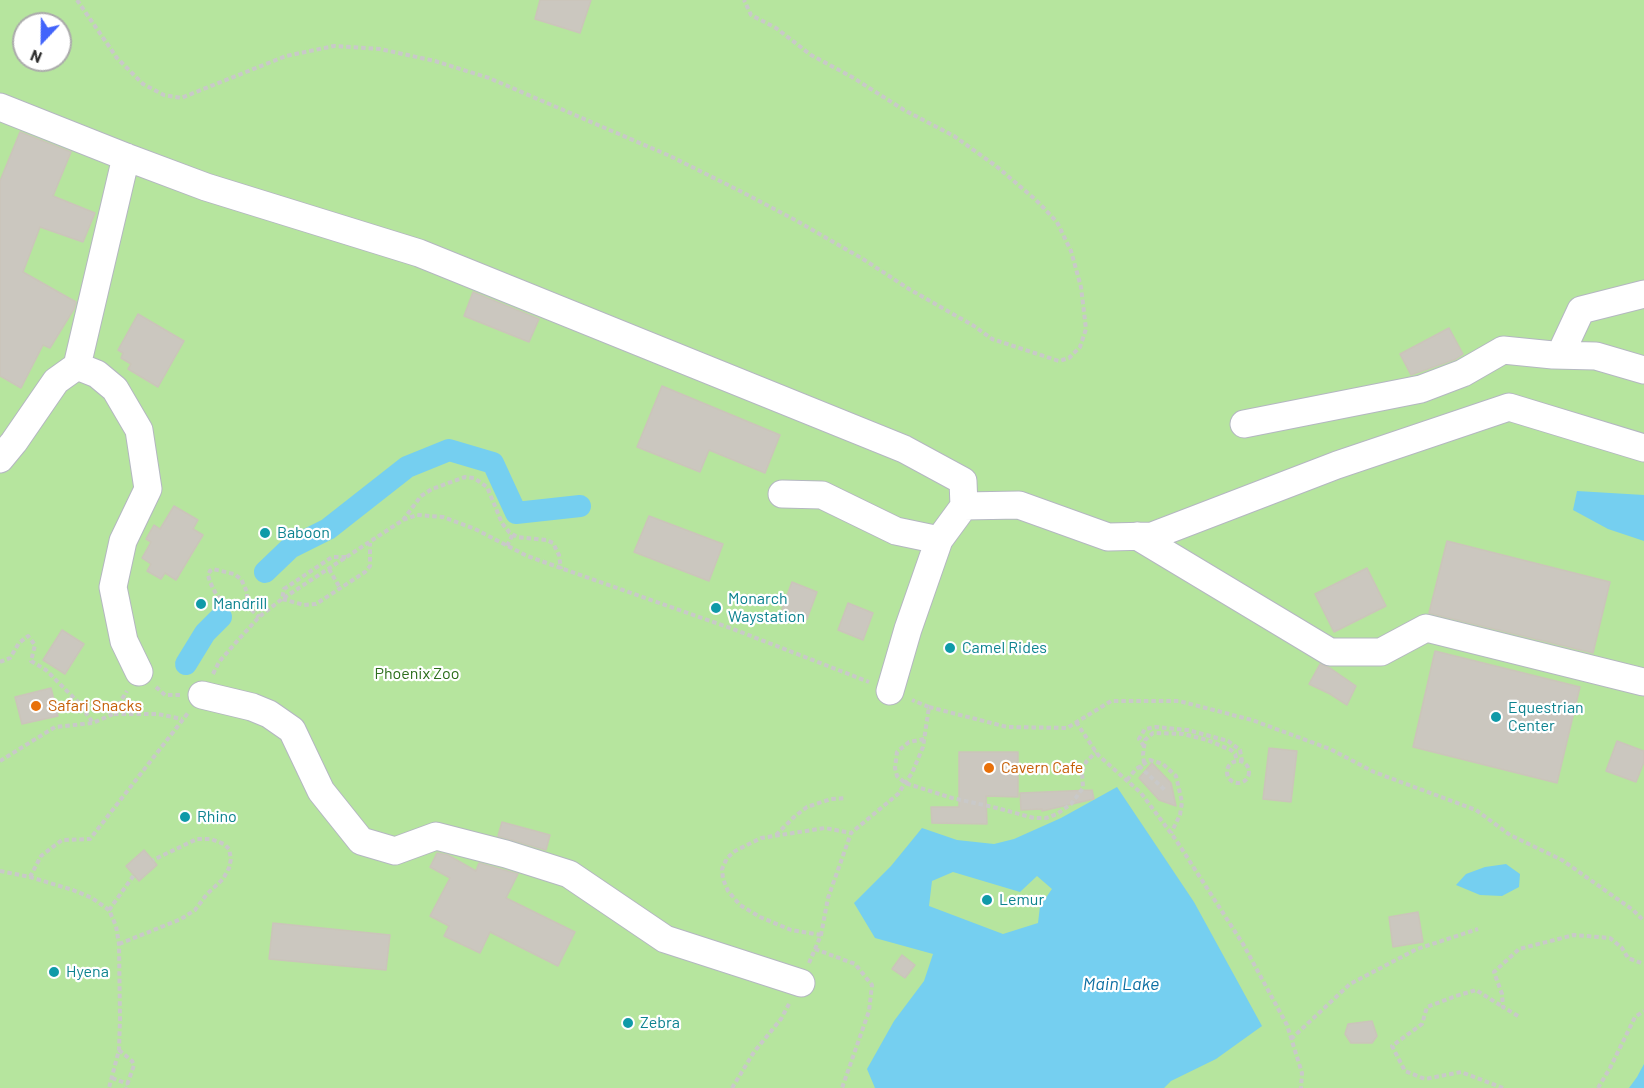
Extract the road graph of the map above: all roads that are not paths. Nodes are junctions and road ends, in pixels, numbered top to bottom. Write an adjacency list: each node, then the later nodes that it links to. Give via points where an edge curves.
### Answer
1 (0, 107): 2 (lane)
2 (126, 158): 5 (lane); 11 (lane, via 419,253 903,449 963,481)
3 (1644, 294): 4 (lane, via 1581,310)
4 (1560, 355): 6 (lane, via 1596,356); 7 (lane, via 1503,350 1463,373 1421,389)
5 (77, 366): 9 (lane, via 56,381); 14 (lane, via 97,374 115,388 139,430 148,489 123,541 113,587 123,641)
6 (1644, 369)
7 (1244, 424)
8 (1644, 448): 12 (lane, via 1509,407 1337,465 1152,536)
9 (0, 459)
10 (782, 494): 13 (lane, via 822,495 896,531)
11 (964, 506): 12 (lane, via 1019,505 1108,537); 13 (lane)
12 (1137, 536): 15 (lane, via 1330,652 1381,652 1426,628)
13 (939, 540): 16 (lane)
14 (139, 672)
15 (1643, 682)
16 (890, 691)
17 (202, 695): 18 (lane, via 252,707 292,730 321,791 361,841 395,851 436,836 569,874 665,939)
18 (801, 983)

